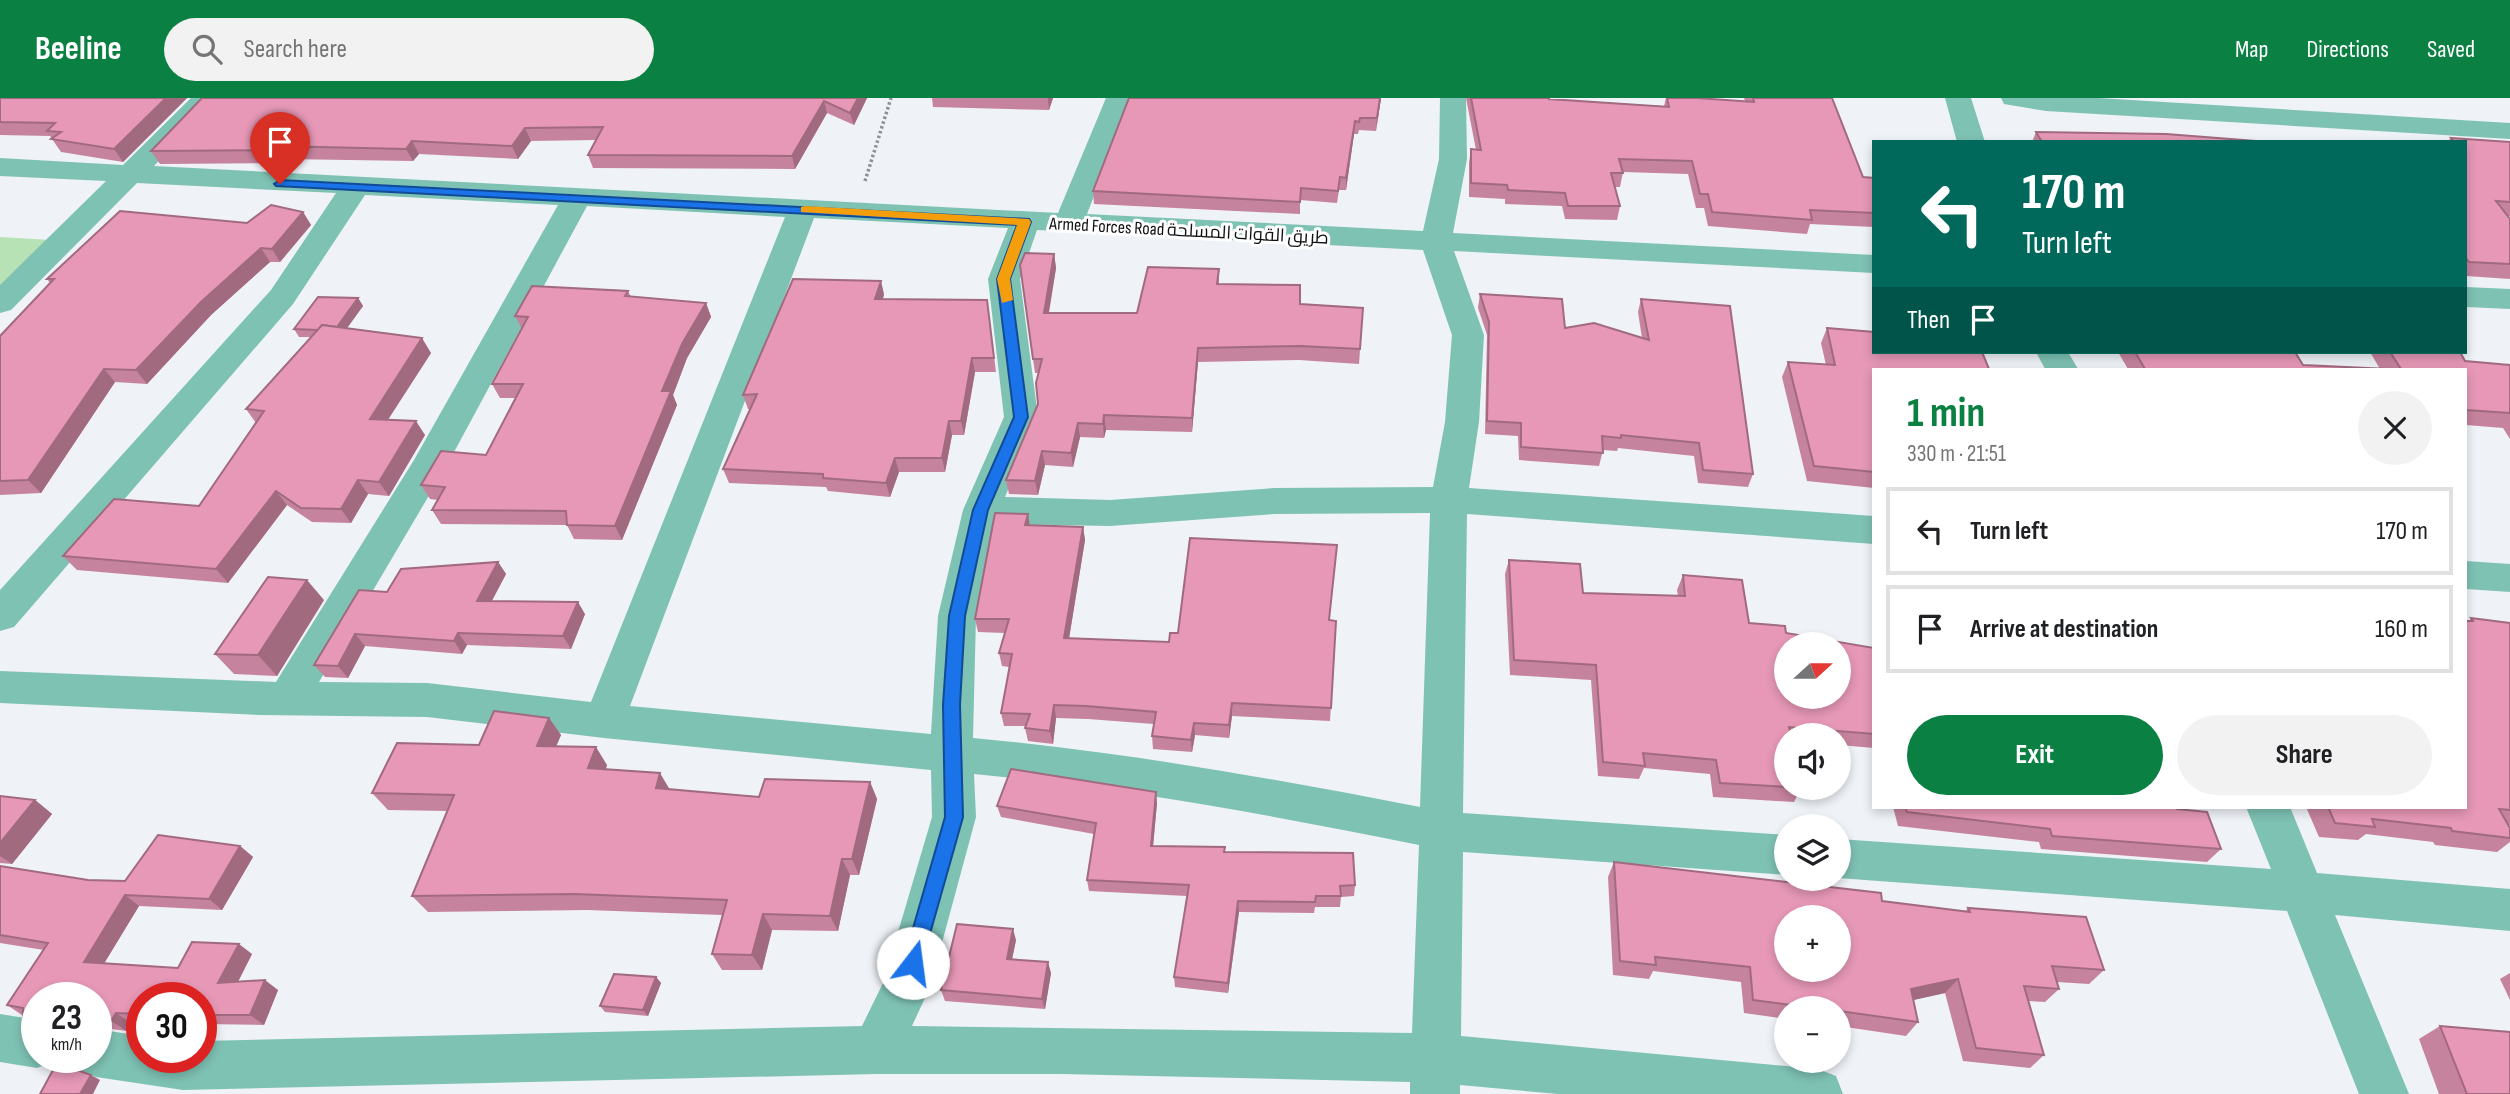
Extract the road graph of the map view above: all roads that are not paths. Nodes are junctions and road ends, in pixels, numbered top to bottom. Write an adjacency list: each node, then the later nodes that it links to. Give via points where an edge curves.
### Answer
1 (206, 98): 9 (street)
2 (1119, 98): 14 (street)
3 (1453, 98): 15 (street, via 1453,159)
4 (1958, 98): 7 (street)
5 (2014, 98): 6 (street)
6 (2510, 131)
7 (1970, 140)
8 (0, 167): 9 (street, Armed Forces Road طريق القوات المسلحة)
9 (130, 176): 10 (street, Armed Forces Road طريق القوات المسلحة); 19 (street)
10 (355, 187): 11 (street, Armed Forces Road طريق القوات المسلحة); 25 (street, via 282,297)
11 (576, 198): 12 (street, Armed Forces Road طريق القوات المسلحة); 27 (street, via 429,465)
12 (803, 210): 13 (street, Armed Forces Road طريق القوات المسلحة); 28 (street)
13 (1025, 222): 14 (street, Armed Forces Road طريق القوات المسلحة); 21 (street, via 1004,279 1021,417)
14 (1068, 224): 15 (street, Armed Forces Road طريق القوات المسلحة)
15 (1436, 243): 16 (street, Armed Forces Road طريق القوات المسلحة); 20 (street, via 1468,335 1462,422)
16 (1872, 264)
17 (2467, 297): 18 (street)
18 (2510, 299)
19 (0, 303)
20 (1449, 500): 21 (street, via 1275,501 1110,513); 22 (street); 31 (street)
21 (981, 510): 29 (street, via 957,616)
22 (1872, 530)
23 (2467, 575): 24 (street)
24 (2510, 579)
25 (0, 616)
26 (0, 687): 27 (street)
27 (288, 698): 28 (street, via 427,700)
28 (604, 721): 29 (street)
29 (952, 755): 31 (street, via 1079,766 1226,788); 38 (street, via 954,817 906,987)
30 (2269, 809): 34 (street)
31 (1444, 831): 32 (street); 40 (street)
32 (1774, 854)
33 (1851, 860): 34 (street)
34 (2305, 891): 35 (street); 42 (street)
35 (2510, 909)
36 (0, 1038): 37 (street)
37 (21, 1041)
38 (876, 1051): 39 (street, via 183,1066); 40 (street, via 1062,1050)
39 (112, 1055)
40 (1435, 1076): 41 (street)
41 (1818, 1094)
42 (2384, 1094)

